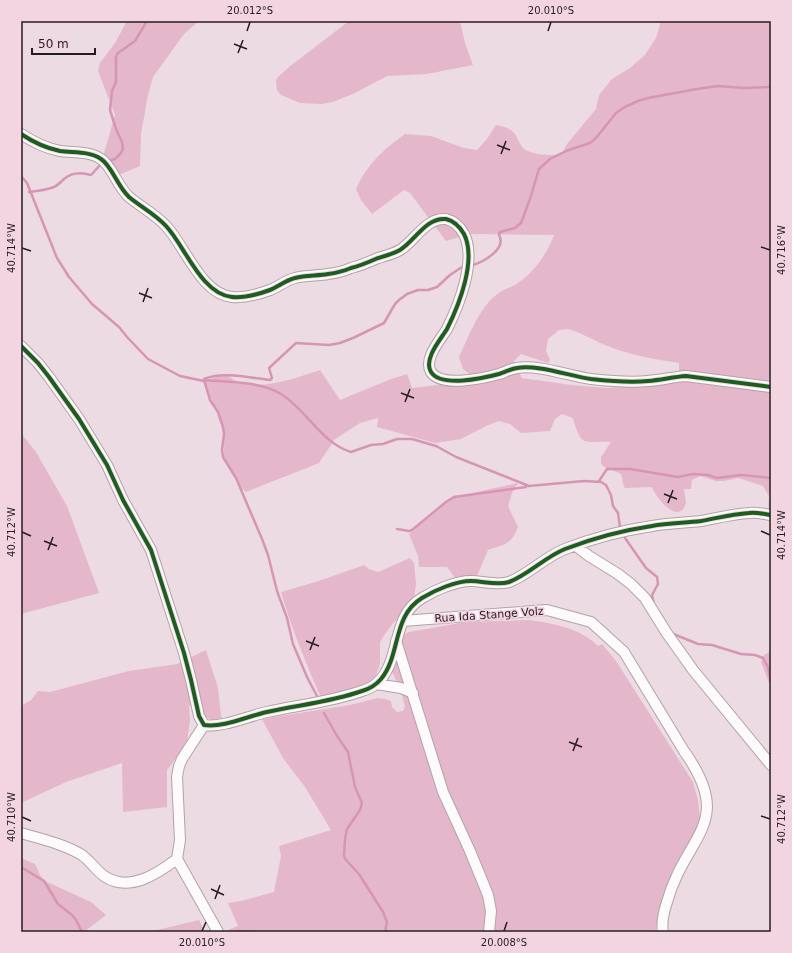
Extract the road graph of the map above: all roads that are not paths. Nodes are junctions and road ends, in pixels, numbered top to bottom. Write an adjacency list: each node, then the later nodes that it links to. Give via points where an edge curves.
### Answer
1 (21, 134): 3 (street, via 42,146 59,151 89,154 104,160 127,195 168,228 199,274 216,291 231,297 270,290 292,278 330,274 354,268 401,250 436,220 447,219 454,222 460,227 467,241 467,275 446,330 430,358 431,372 443,380 483,378 514,368 527,367 592,379 647,382 686,376)
2 (21, 346): 10 (street, via 49,377 78,419 107,465 151,550 192,680 199,716)
3 (771, 387)
4 (771, 515): 5 (street, via 750,513 654,525 627,530)
5 (576, 546): 6 (street, via 552,556 510,582 454,583 423,597); 11 (street, via 618,574 645,598 693,670)
6 (403, 621): 7 (street); 16 (street, Rua Ida Stange Volz, via 547,610 591,622 624,652 694,765 704,786 708,805 704,829 669,894)
7 (396, 641): 8 (street, via 385,673); 9 (street)
8 (376, 684): 9 (street, via 401,688); 10 (street, via 338,698 223,724)
9 (413, 694): 15 (street, via 443,792 488,895 492,911)
10 (204, 725): 13 (street, via 179,766 177,777 180,840)
11 (771, 765)
12 (21, 833): 13 (street, via 74,851 84,856 105,876 123,883 152,875)
13 (177, 859): 14 (street)
14 (218, 932)
15 (489, 932)
16 (663, 932)

